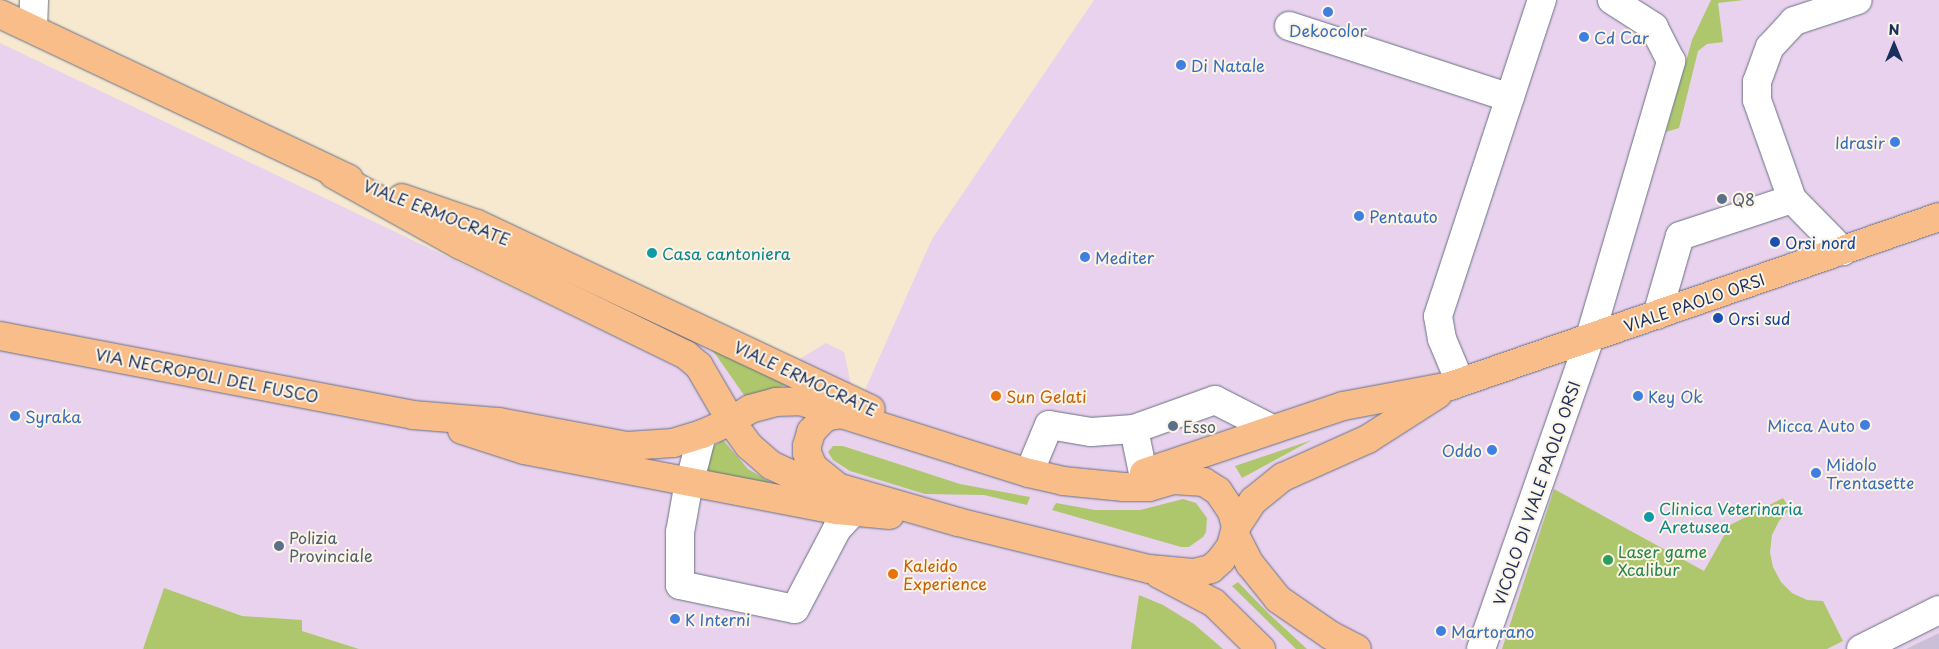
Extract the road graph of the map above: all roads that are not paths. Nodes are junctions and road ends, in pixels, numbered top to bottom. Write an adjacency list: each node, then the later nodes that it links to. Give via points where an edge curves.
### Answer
1 (34, 0): 7 (street)
2 (1542, 0): 8 (street)
3 (1612, 0): 15 (street, VICOLO DI VIALE PAOLO ORSI, via 1654,27 1671,61)
4 (1858, 0): 10 (street, via 1794,20 1770,48 1757,82 1757,100)
5 (0, 14): 7 (main road, VIALE ERMOCRATE)
6 (1289, 26): 8 (street)
7 (33, 29): 9 (main road, VIALE ERMOCRATE)
8 (1510, 98): 16 (street, via 1438,316)
9 (333, 174): 17 (main road, via 460,245 686,355 699,366); 24 (main road, VIALE ERMOCRATE, via 477,224)
10 (1792, 199): 12 (street); 13 (street, via 1680,236)
11 (1939, 218): 12 (main road, VIALE PAOLO ORSI)
12 (1843, 251): 13 (main road, VIALE PAOLO ORSI)
13 (1657, 315): 15 (main road, VIALE PAOLO ORSI)
14 (0, 336): 19 (main road, VIA NECROPOLI DEL FUSCO)
15 (1590, 337): 16 (main road, VIALE PAOLO ORSI); 38 (street, VICOLO DI VIALE PAOLO ORSI)
16 (1455, 384): 22 (main road, via 1343,406); 32 (main road, via 1368,439 1283,477 1253,501)
17 (711, 387): 20 (main road); 23 (main road, via 709,412)
18 (844, 414): 20 (main road, via 800,401 776,402 750,408); 24 (main road); 29 (main road, via 822,420 811,432 807,446 813,467)
19 (413, 415): 23 (main road, via 499,422 626,446 673,443); 27 (main road, via 524,450)
20 (731, 421): 23 (main road); 29 (main road, via 749,446 771,465 788,474)
21 (1134, 429): 22 (street, via 1215,400); 25 (street, via 1091,432 1049,425); 26 (street)
22 (1272, 429): 26 (main road)
23 (702, 434): 27 (street)
24 (955, 450): 25 (main road)
25 (1029, 474): 28 (main road)
26 (1143, 474): 28 (main road)
27 (690, 482): 30 (main road); 30 (street, via 680,532 680,585 795,609 837,529)
28 (1095, 484): 32 (main road, via 1149,487 1174,480 1204,482 1225,499 1232,512)
29 (837, 487): 31 (main road)
30 (853, 512): 31 (main road)
31 (958, 522): 33 (main road)
32 (1235, 531): 33 (main road, via 1221,560 1211,568 1193,573); 37 (main road, via 1250,564 1278,599 1330,635)
33 (1149, 569): 35 (main road, via 1214,603)
34 (1936, 612): 39 (street)
35 (1261, 649)
36 (1347, 649): 37 (main road)
37 (1358, 649)
38 (1481, 649)
39 (1861, 649)

